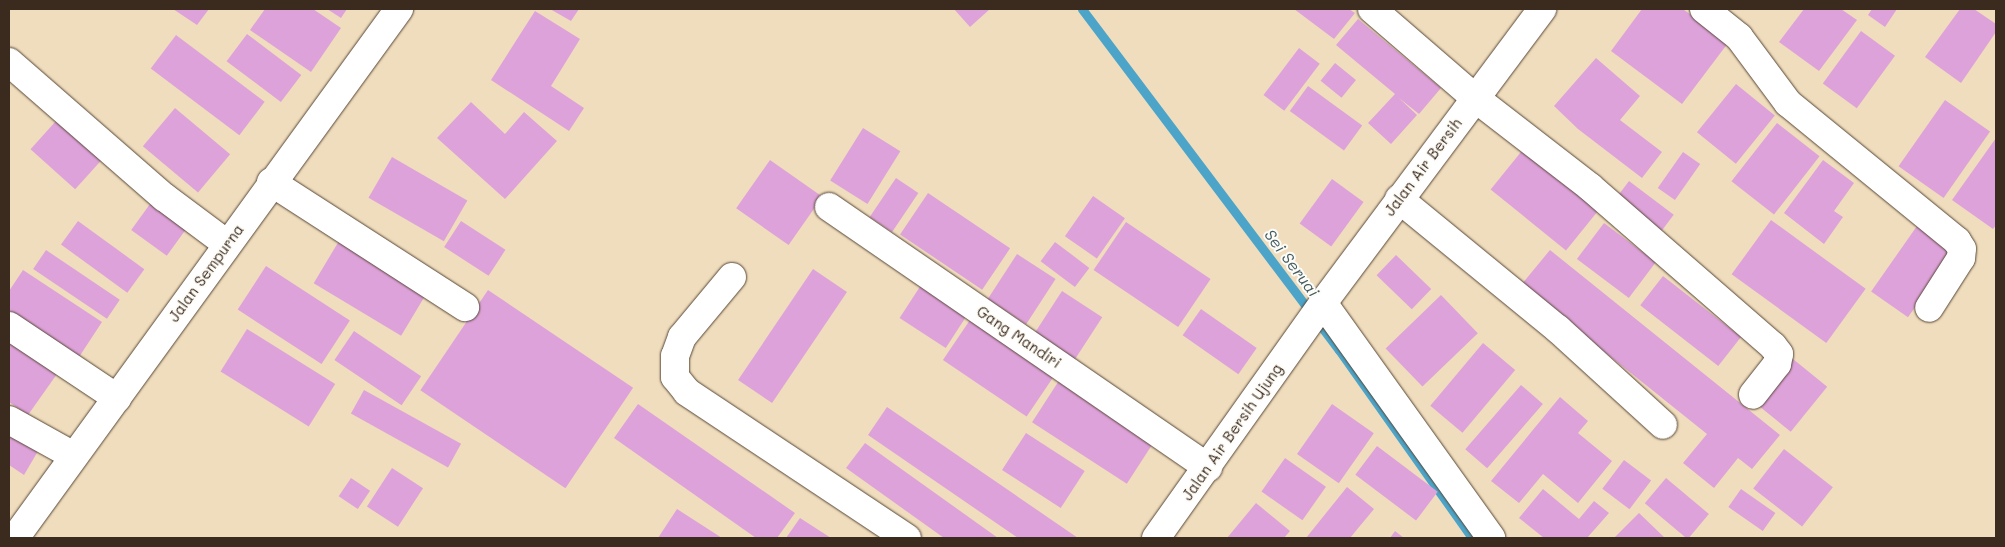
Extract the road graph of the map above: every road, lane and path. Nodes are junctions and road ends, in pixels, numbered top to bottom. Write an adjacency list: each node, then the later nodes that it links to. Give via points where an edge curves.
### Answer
1 (398, 9): 7 (street, Jalan Sempurna)
2 (1372, 9): 6 (street)
3 (1542, 9): 6 (street, Jalan Air Bersih)
4 (1704, 9): 13 (street, via 1739,37 1788,103 1957,241 1962,249 1961,258)
5 (9, 62): 10 (street, via 164,197)
6 (1475, 98): 8 (street, Jalan Air Bersih); 16 (street, via 1590,187 1773,346 1779,354 1777,364)
7 (271, 182): 10 (street, Jalan Sempurna); 12 (street)
8 (1399, 200): 14 (street, Jalan Air Bersih); 19 (street, via 1543,316)
9 (829, 208): 21 (street, Gang Mandiri)
10 (227, 244): 17 (street, Jalan Sempurna)
11 (732, 277): 24 (street, via 682,337 675,356 676,377 687,392)
12 (465, 307)
13 (1930, 308)
14 (1317, 313): 21 (street, Jalan Air Bersih Ujung); 25 (street)
15 (9, 326): 17 (street)
16 (1753, 394)
17 (117, 398): 20 (street, Jalan Sempurna)
18 (9, 420): 20 (street)
19 (1663, 425)
20 (74, 456): 23 (street, Jalan Sempurna)
21 (1208, 467): 22 (street, Jalan Air Bersih Ujung)
22 (1159, 537)
23 (15, 538)
24 (906, 538)
25 (1491, 538)

